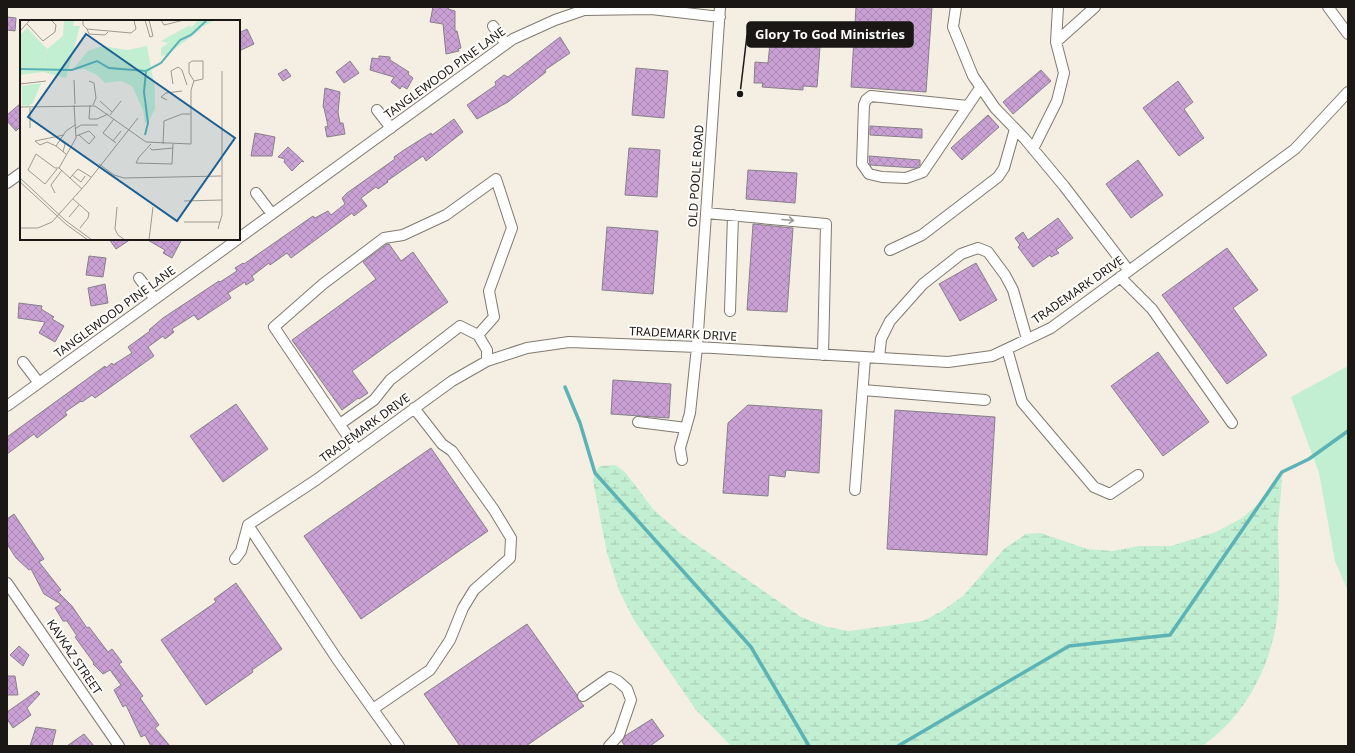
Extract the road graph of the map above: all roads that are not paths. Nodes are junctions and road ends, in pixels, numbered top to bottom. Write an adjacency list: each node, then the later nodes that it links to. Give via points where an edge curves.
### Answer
1 (956, 7): 10 (street, via 953,27)
2 (1058, 7): 8 (street)
3 (1095, 7): 8 (street)
4 (1328, 7): 7 (street)
5 (720, 12): 9 (street, TANGLEWOOD PINE LANE, via 584,10 555,20); 20 (street, OLD POOLE ROAD)
6 (493, 26): 9 (street)
7 (1348, 34)
8 (1056, 42): 16 (street, via 1064,73 1058,101)
9 (506, 44): 14 (street, TANGLEWOOD PINE LANE)
10 (980, 88): 12 (street); 15 (street)
11 (1348, 92): 26 (street, TRADEMARK DRIVE, via 1295,148)
12 (968, 106): 12 (street, via 923,172 906,178 882,178 869,174 862,164 864,105 870,96)
13 (377, 110): 14 (street)
14 (391, 128): 21 (street, TANGLEWOOD PINE LANE)
15 (1015, 129): 16 (street); 25 (street, via 1004,168 998,178 922,235)
16 (1033, 149): 26 (street)
17 (20, 174): 18 (street)
18 (7, 183)
19 (256, 193): 21 (street)
20 (706, 213): 22 (street); 33 (street, OLD POOLE ROAD)
21 (272, 214): 23 (street, TANGLEWOOD PINE LANE)
22 (733, 215): 30 (street); 35 (street, one-way to 35, via 826,224)
23 (240, 238)
24 (237, 240): 29 (street, TANGLEWOOD PINE LANE)
25 (890, 250)
26 (1129, 271): 27 (street, TRADEMARK DRIVE)
27 (1120, 277): 32 (street, TRADEMARK DRIVE, via 1051,328); 46 (street, via 1152,309)
28 (139, 278): 29 (street)
29 (155, 299): 40 (street, TANGLEWOOD PINE LANE)
30 (730, 311)
31 (478, 334): 38 (street, via 487,350); 47 (street, via 460,326 390,380 374,400); 47 (street, via 494,317 489,291 512,228 496,179 446,215 402,235 384,238 323,284 274,328)
32 (1028, 339): 34 (street, TRADEMARK DRIVE); 37 (street, via 1005,275 988,252 978,248 961,254 924,284 890,321 881,339)
33 (697, 347): 35 (street, TRADEMARK DRIVE); 38 (street, TRADEMARK DRIVE, via 570,342 527,348); 48 (street, OLD POOLE ROAD)
34 (1006, 349): 37 (street, TRADEMARK DRIVE, via 992,356 948,362); 51 (street, via 1022,402 1094,487 1110,494)
35 (823, 355): 36 (street, TRADEMARK DRIVE)
36 (865, 358): 37 (street, TRADEMARK DRIVE); 41 (street)
37 (878, 358)
38 (487, 361): 44 (street, TRADEMARK DRIVE, via 452,380)
39 (23, 362): 40 (street)
40 (39, 383): 43 (street, TANGLEWOOD PINE LANE)
41 (862, 390): 42 (street); 52 (street)
42 (985, 400)
43 (7, 406)
44 (414, 408): 49 (street, TRADEMARK DRIVE); 57 (street, via 442,444 452,451 494,510 511,538 510,558 474,590 463,608 450,640 430,670)
45 (638, 422): 48 (street)
46 (1232, 423)
47 (340, 424): 49 (street)
48 (686, 428): 50 (street, OLD POOLE ROAD, via 680,448)
49 (357, 450): 53 (street, TRADEMARK DRIVE)
50 (682, 460)
51 (1138, 474)
52 (855, 490)
53 (248, 525): 54 (street, via 241,551); 57 (street)
54 (235, 559)
55 (7, 583): 58 (street, KAVKAZ STREET)
56 (582, 696): 60 (street, via 610,677 627,689 631,700 630,706 619,734)
57 (373, 709): 59 (street)
58 (119, 746)
59 (399, 746)
60 (610, 746)

